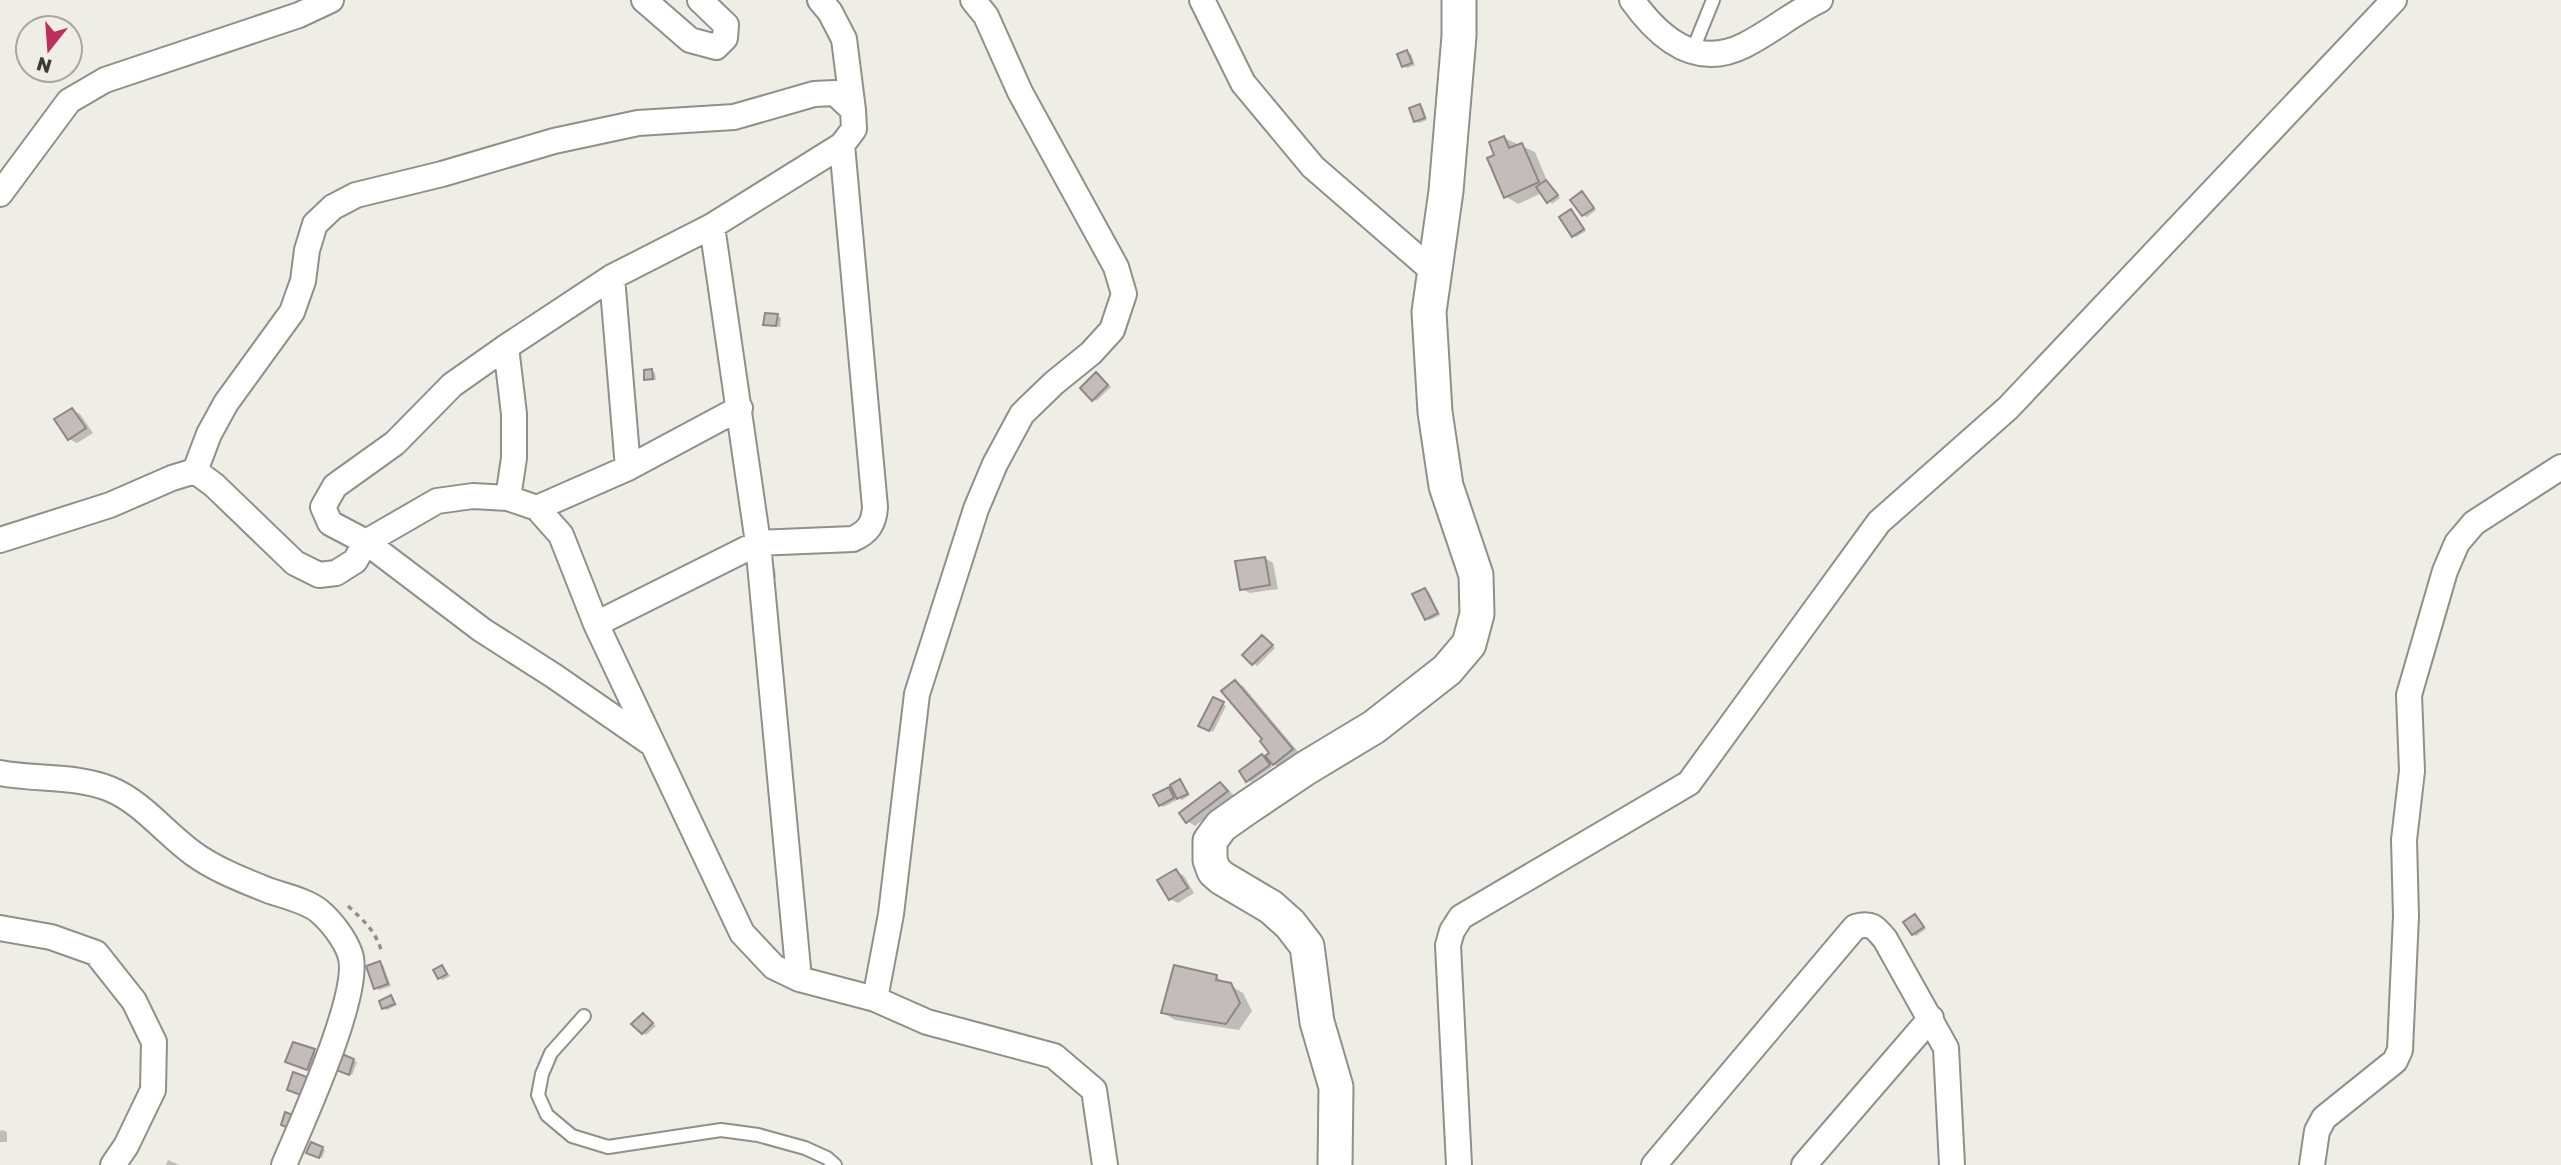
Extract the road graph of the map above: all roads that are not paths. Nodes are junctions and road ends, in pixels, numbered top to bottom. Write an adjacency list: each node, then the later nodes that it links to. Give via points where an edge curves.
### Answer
1 (331, 0): 15 (street, via 105,80 69,101)
2 (644, 0): 3 (street, via 690,40 716,47 725,38 726,25)
3 (700, 0)
4 (820, 0): 13 (street, via 844,39)
5 (973, 0): 34 (street, via 986,16 1020,92 1116,267 1124,294 1112,330 1022,414 976,509 917,694 891,914)
6 (1202, 0): 17 (street, via 1243,83 1313,167)
7 (1460, 0): 17 (main road, via 1446,191)
8 (1632, 0): 12 (street, via 1665,39)
9 (1713, 0): 12 (lane)
10 (1820, 0): 12 (street, via 1745,46 1710,54)
11 (2394, 0): 42 (street, via 2008,408 1879,523 1689,783 1461,917 1448,945)
12 (1692, 52)
13 (853, 110): 14 (street, via 854,129); 23 (street, via 835,93 814,94 734,117 638,123 356,195 333,207 315,224 292,312 226,403)
14 (842, 145): 16 (street); 28 (street, via 874,519 864,534 853,539)
15 (0, 194)
16 (712, 226): 18 (street); 20 (street)
17 (1433, 271): 41 (main road, via 1429,312 1435,412 1446,486 1476,575 1477,614 1469,644 1447,670 1374,727 1245,809 1221,826 1210,841 1214,871 1272,907 1307,946 1317,1022 1336,1087)
18 (612, 277): 19 (street); 22 (street)
19 (506, 347): 24 (street, via 514,414); 27 (street, via 452,385 395,443 335,486 323,507 330,523)
20 (740, 408): 22 (street); 28 (street)
21 (2561, 467): 46 (street, via 2474,523 2456,543 2445,571 2409,695 2412,771 2404,840 2400,1050 2395,1061 2323,1118)
22 (628, 468): 25 (street)
23 (195, 471): 26 (street, via 110,505); 27 (street, via 295,563 319,575 337,573 355,561)
24 (508, 498): 25 (street); 27 (street, via 437,501)
25 (537, 508): 29 (street, via 561,535)
26 (0, 540)
27 (366, 542): 30 (street, via 435,597)
28 (758, 543): 29 (street); 33 (street)
29 (596, 624): 30 (street)
30 (652, 744): 33 (street, via 742,933 774,967)
31 (0, 773): 38 (street, via 86,782 109,789 129,799 194,855 246,882 318,909 338,931 351,955 349,991 339,1028)
32 (0, 928): 37 (street, via 51,937 96,953 134,1001 154,1042 153,1090)
33 (799, 979): 34 (street)
34 (875, 999): 40 (street, via 928,1022 1054,1056 1094,1090)
35 (584, 1016): 39 (lane, via 551,1053 538,1095 547,1115 572,1136 608,1147 721,1130 805,1148)
36 (1931, 1018): 43 (street, via 1875,926 1855,927); 44 (street); 45 (street, via 1946,1048)
37 (113, 1165)
38 (284, 1165)
39 (835, 1165)
40 (1105, 1165)
41 (1335, 1165)
42 (1459, 1165)
43 (1654, 1165)
44 (1804, 1165)
45 (1952, 1165)
46 (2312, 1165)

